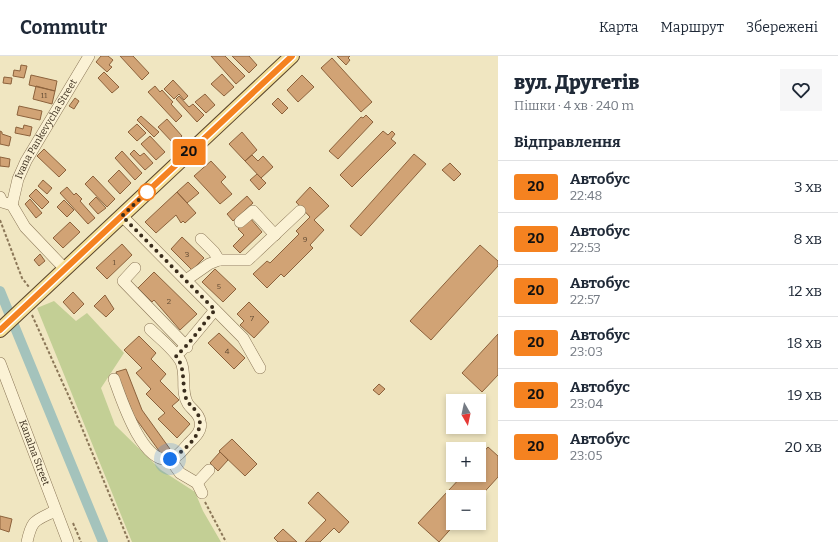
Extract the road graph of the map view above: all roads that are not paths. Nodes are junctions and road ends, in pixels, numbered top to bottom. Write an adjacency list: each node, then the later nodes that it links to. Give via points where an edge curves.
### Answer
1 (89, 56): 4 (street, Ivana Pankevycha Street, via 26,161 18,178)
2 (292, 56): 6 (main road)
3 (0, 197): 4 (street, via 2,202)
4 (12, 205): 12 (street, via 25,227)
5 (300, 211): 8 (street)
6 (122, 216): 12 (main road); 13 (street)
7 (240, 222): 8 (street, via 253,211)
8 (275, 234): 10 (street, via 248,260)
9 (201, 238): 10 (street)
10 (219, 260): 13 (street, via 208,264)
11 (135, 268): 17 (street, via 123,281)
12 (65, 269): 15 (main road)
13 (186, 280): 14 (street)
14 (215, 310): 17 (street); 20 (street, via 243,338)
15 (1, 329)
16 (150, 329): 18 (street)
17 (187, 346): 18 (street)
18 (176, 356): 22 (street, via 182,363 188,404 196,411 201,421 200,431 180,453)
19 (0, 363): 26 (street, Kanalna Street)
20 (260, 368)
21 (114, 379): 22 (street, via 132,426 154,454 162,459)
22 (170, 459): 24 (street, via 180,474)
23 (209, 470): 24 (street)
24 (197, 483): 25 (street)
25 (202, 494)
26 (55, 511): 27 (street, via 34,522 30,527); 28 (street, Kanalna Street)
27 (27, 542)
28 (68, 542)

